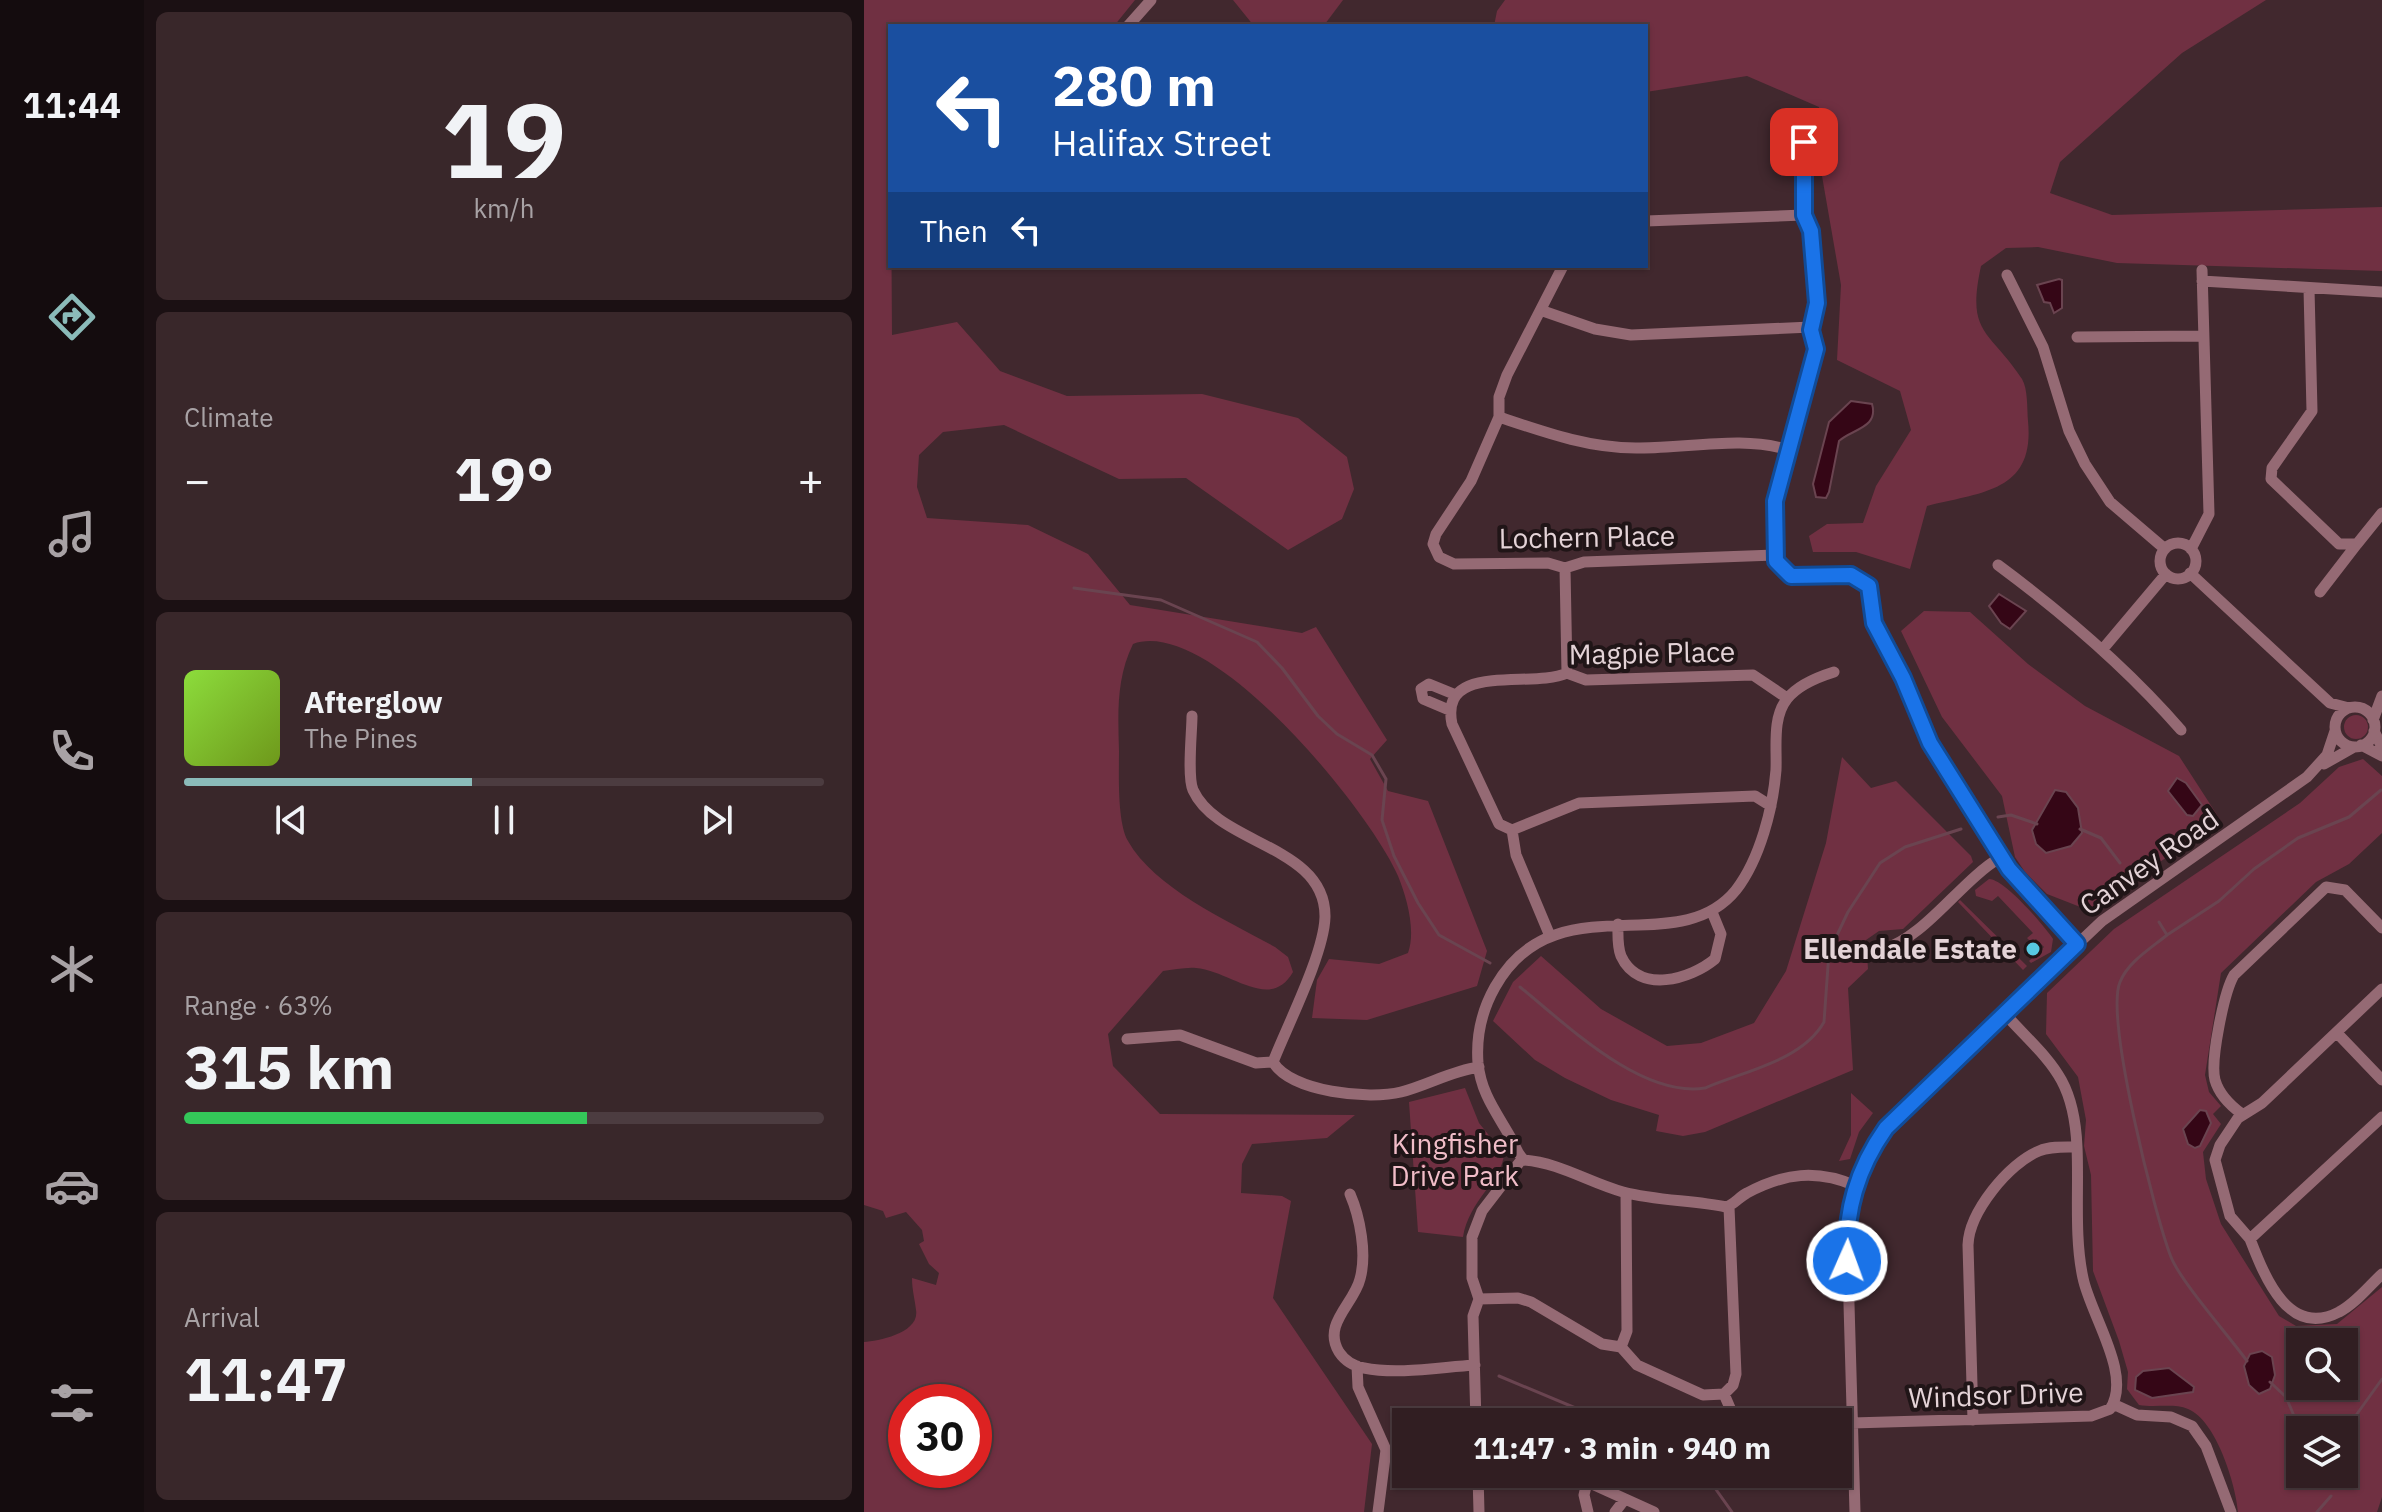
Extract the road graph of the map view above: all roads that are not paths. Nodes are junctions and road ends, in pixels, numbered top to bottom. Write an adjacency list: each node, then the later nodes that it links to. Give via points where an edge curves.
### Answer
1 (1151, 0): 2 (street)
2 (1130, 24)
3 (1804, 125): 4 (street)
4 (1804, 215): 5 (street); 11 (street, via 1811,231 1817,303)
5 (1648, 221)
6 (1562, 268): 10 (street, Lochern Place)
7 (2007, 275): 18 (street, via 2043,347 2085,464 2110,502)
8 (2309, 289): 9 (street); 12 (street, via 2202,275); 17 (street, via 2312,411 2272,468 2271,479 2333,540)
9 (2382, 292)
10 (1543, 311): 11 (street, via 1631,335); 14 (street, Lochern Place, via 1507,375)
11 (1811, 327): 15 (street, via 1814,361)
12 (2202, 336): 13 (street); 19 (street, via 2209,514)
13 (2077, 337)
14 (1499, 417): 15 (street, via 1612,447 1764,443); 22 (street, Lochern Place, via 1469,486 1436,534 1436,553 1454,564 1548,563)
15 (1789, 450): 20 (street, via 1775,501)
16 (2382, 513): 17 (street)
17 (2357, 544): 25 (street)
18 (2165, 549): 19 (street, via 2180,543); 24 (street, via 2160,559)
19 (2191, 549): 23 (street, via 2195,560)
20 (1775, 555): 22 (street, Lochern Place, via 1584,562); 45 (street, via 1779,567 1791,576 1851,575 1869,586 1874,623 1925,734)
21 (1998, 565): 26 (street)
22 (1565, 568): 28 (street)
23 (2190, 573): 24 (street, via 2176,578); 32 (street)
24 (2166, 574): 26 (street)
25 (2320, 592)
26 (2102, 650): 38 (street)
27 (1834, 672): 30 (street)
28 (1567, 673): 29 (street, Magpie Place, via 1549,681 1482,681); 30 (street, Magpie Place, via 1586,680 1753,675)
29 (1460, 691): 34 (street); 34 (street, Magpie Place, via 1429,684 1421,689 1423,699)
30 (1787, 698): 43 (street, via 1778,719)
31 (2379, 699): 33 (street); 37 (street)
32 (2330, 703): 33 (street); 36 (street)
33 (2353, 708): 36 (street, Canvey Road); 37 (street)
34 (1449, 710): 44 (street, via 1499,824)
35 (1192, 716): 56 (street, via 1192,788 1211,814 1303,869 1326,915)
36 (2336, 726): 39 (street, via 2342,742); 42 (street, Canvey Road, via 2327,755)
37 (2374, 726): 39 (street, Canvey Road); 40 (street)
38 (2181, 730)
39 (2358, 746): 41 (street); 42 (street, Canvey Road)
40 (2382, 747)
41 (2382, 756)
42 (2315, 770): 50 (street, Canvey Road, via 2109,915)
43 (1771, 806): 44 (street, via 1755,796 1579,803); 46 (street, via 1748,870 1737,889)
44 (1512, 830): 49 (street, via 1516,855)
45 (2001, 857): 50 (street); 51 (street, via 1981,869 1904,942)
46 (1712, 912): 47 (street, via 1680,921); 47 (street, via 1721,934 1715,959 1671,981 1648,977 1627,965 1618,948)
47 (1618, 924): 49 (street, via 1587,925)
48 (2382, 928): 59 (street, via 2345,890 2326,887 2237,971 2227,992 2214,1074 2220,1092)
49 (1550, 936): 57 (street, via 1518,958 1491,994 1480,1025)
50 (2077, 944): 53 (street, Canvey Road)
51 (1882, 950)
52 (2382, 989): 54 (street)
53 (2005, 1014): 61 (street, Windsor Drive, via 2065,1083 2075,1110); 63 (street, Canvey Road, via 1893,1120)
54 (2337, 1033): 58 (street); 59 (street, via 2262,1103)
55 (1127, 1039): 56 (street, via 1180,1035 1256,1063)
56 (1273, 1062): 57 (street, via 1280,1074 1305,1084 1367,1094 1400,1092 1451,1071)
57 (1479, 1067): 62 (street, via 1490,1107)
58 (2382, 1080)
59 (2242, 1114): 67 (street, via 2218,1148 2215,1167 2230,1216)
60 (2382, 1117): 67 (street)
61 (2077, 1147): 74 (street, Windsor Drive, via 2081,1270 2113,1361); 78 (street, via 2035,1152 1993,1190 1973,1218 1968,1245)
62 (1522, 1159): 64 (street, via 1545,1161); 69 (street, via 1475,1225 1472,1278)
63 (1856, 1186): 66 (street, via 1824,1174 1797,1174 1750,1191); 77 (street, Canvey Road, via 1846,1246)
64 (1626, 1193): 66 (street); 70 (street, via 1627,1331)
65 (1350, 1194): 72 (street, via 1359,1215 1361,1277 1333,1339 1340,1354)
66 (1729, 1207): 73 (street, via 1736,1374)
67 (2250, 1239): 68 (street, via 2282,1303 2298,1315 2340,1312)
68 (2382, 1274)
69 (1479, 1299): 70 (street, via 1531,1302 1602,1344); 71 (street, via 1473,1316)
70 (1621, 1347): 73 (street, via 1637,1365 1703,1395)
71 (1475, 1365): 72 (street); 75 (street)
72 (1357, 1366): 84 (street, via 1358,1387 1386,1450)
73 (1724, 1394): 76 (street)
74 (2113, 1404): 78 (street, Windsor Drive, via 2095,1416); 90 (street, via 2137,1415 2171,1417 2192,1426 2206,1446)
75 (1476, 1408)
76 (1730, 1408)
77 (1851, 1408)
78 (1973, 1420): 79 (street, Windsor Drive)
79 (1852, 1423): 89 (street, Canvey Road)
80 (1478, 1488): 85 (street)
81 (1586, 1488): 86 (street)
82 (1600, 1488): 83 (street)
83 (1625, 1499): 87 (street); 88 (street)
84 (1378, 1512)
85 (1479, 1512)
86 (1588, 1512)
87 (1615, 1512)
88 (1654, 1512)
89 (1855, 1512)
90 (2231, 1512)

